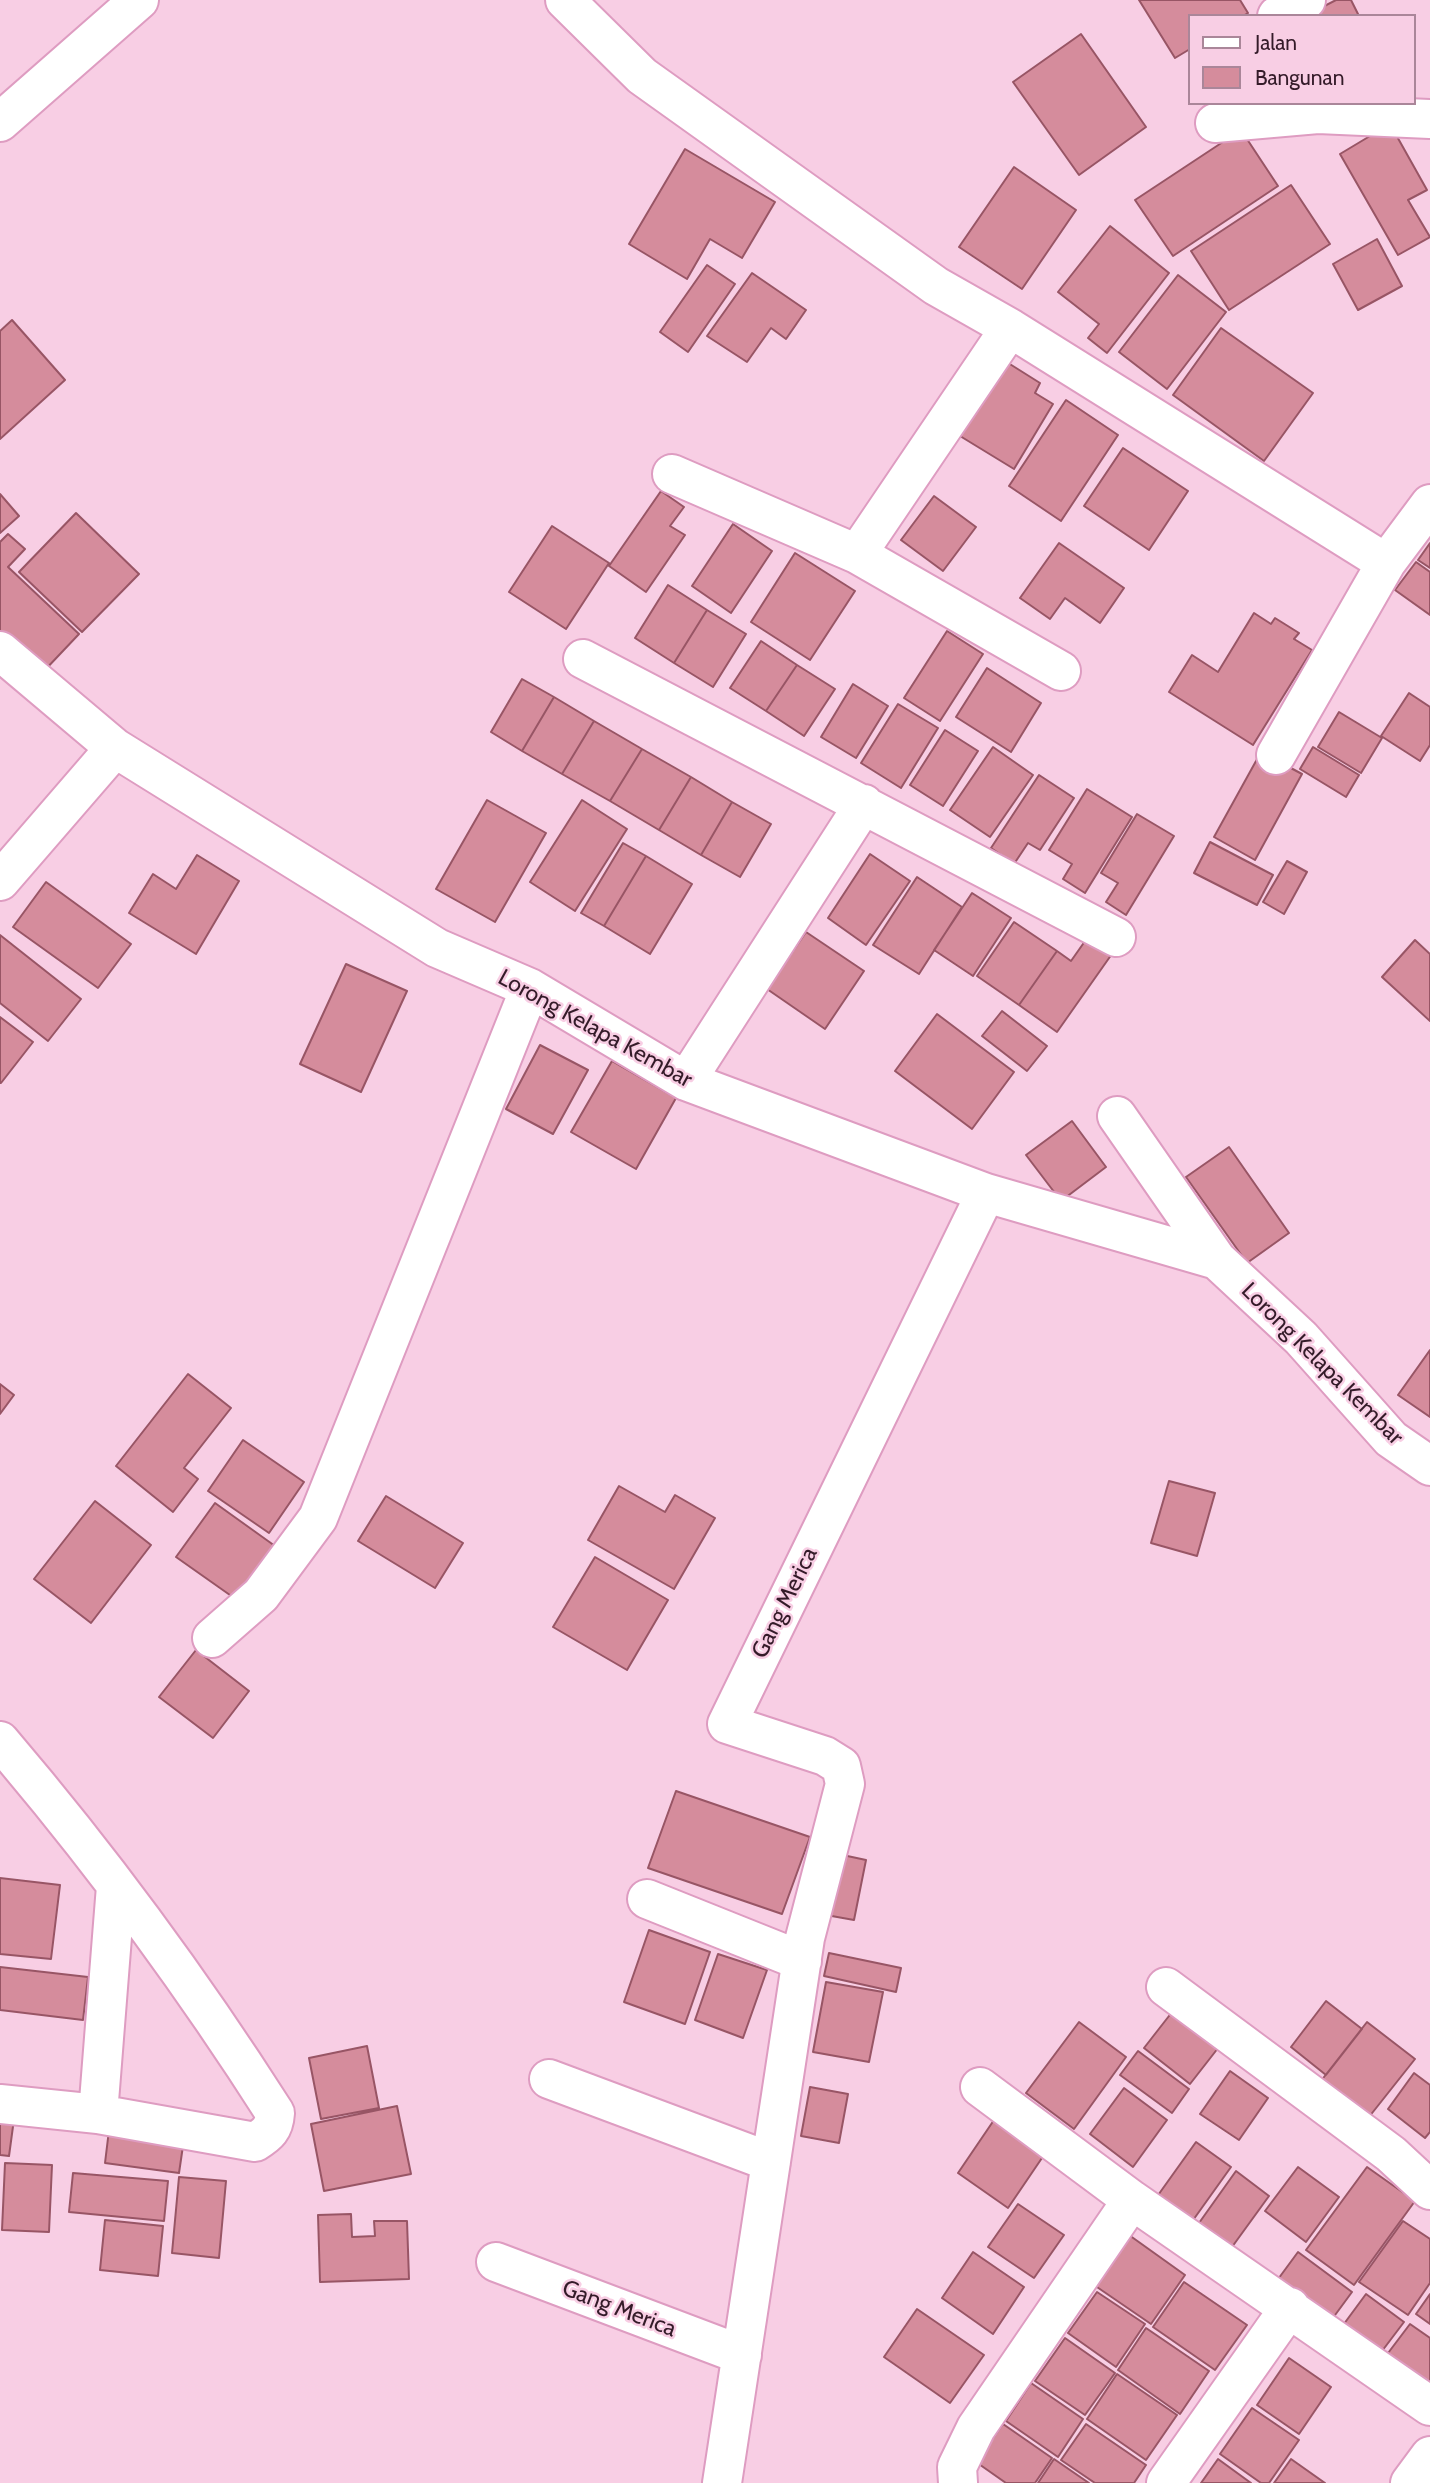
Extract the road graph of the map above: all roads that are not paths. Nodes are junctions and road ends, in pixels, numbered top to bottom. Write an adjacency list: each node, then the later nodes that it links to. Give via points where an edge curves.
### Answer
1 (139, 0): 6 (street)
2 (565, 0): 8 (street, via 642,76 936,286)
3 (1306, 0): 4 (street)
4 (1281, 14)
5 (1430, 119): 7 (street, via 1318,114)
6 (0, 122)
7 (1215, 123)
8 (1010, 328): 11 (street); 12 (street)
9 (672, 474): 11 (street)
10 (1430, 504): 12 (street)
11 (857, 554): 15 (street)
12 (1386, 564): 17 (street)
13 (0, 651): 16 (street, Lorong Kelapa Kembar)
14 (583, 659): 18 (street)
15 (1061, 671)
16 (115, 748): 19 (street); 21 (street, Lorong Kelapa Kembar, via 437,948)
17 (1276, 755)
18 (864, 804): 20 (street); 22 (street)
19 (0, 881)
20 (1116, 937)
21 (530, 988): 22 (street, Lorong Kelapa Kembar); 27 (street, via 318,1518 261,1595)
22 (686, 1081): 24 (street, Lorong Kelapa Kembar)
23 (1116, 1116): 25 (street, Lorong Kelapa Kembar)
24 (986, 1193): 25 (street, Lorong Kelapa Kembar); 31 (street, Gang Merica, via 727,1724 825,1756 841,1766 845,1784)
25 (1217, 1260): 26 (street, Lorong Kelapa Kembar, via 1301,1338 1391,1439)
26 (1430, 1466)
27 (212, 1638)
28 (0, 1741): 29 (street)
29 (116, 1886): 36 (street); 36 (street, via 235,2050 275,2113 275,2125 255,2142)
30 (647, 1899): 31 (street)
31 (802, 1961): 37 (street, Gang Merica)
32 (1166, 1987): 38 (street, via 1391,2154)
33 (548, 2079): 37 (street)
34 (980, 2087): 39 (street)
35 (0, 2104): 36 (street)
36 (98, 2114)
37 (771, 2162): 42 (street, Gang Merica)
38 (1430, 2190)
39 (1132, 2200): 41 (street); 46 (street, via 976,2428 957,2467)
40 (496, 2262): 42 (street, Gang Merica)
41 (1290, 2307): 43 (street); 47 (street)
42 (742, 2355): 45 (street, Gang Merica)
43 (1430, 2406)
44 (1430, 2456): 48 (street)
45 (722, 2483)
46 (958, 2483)
47 (1166, 2483)
48 (1410, 2483)

